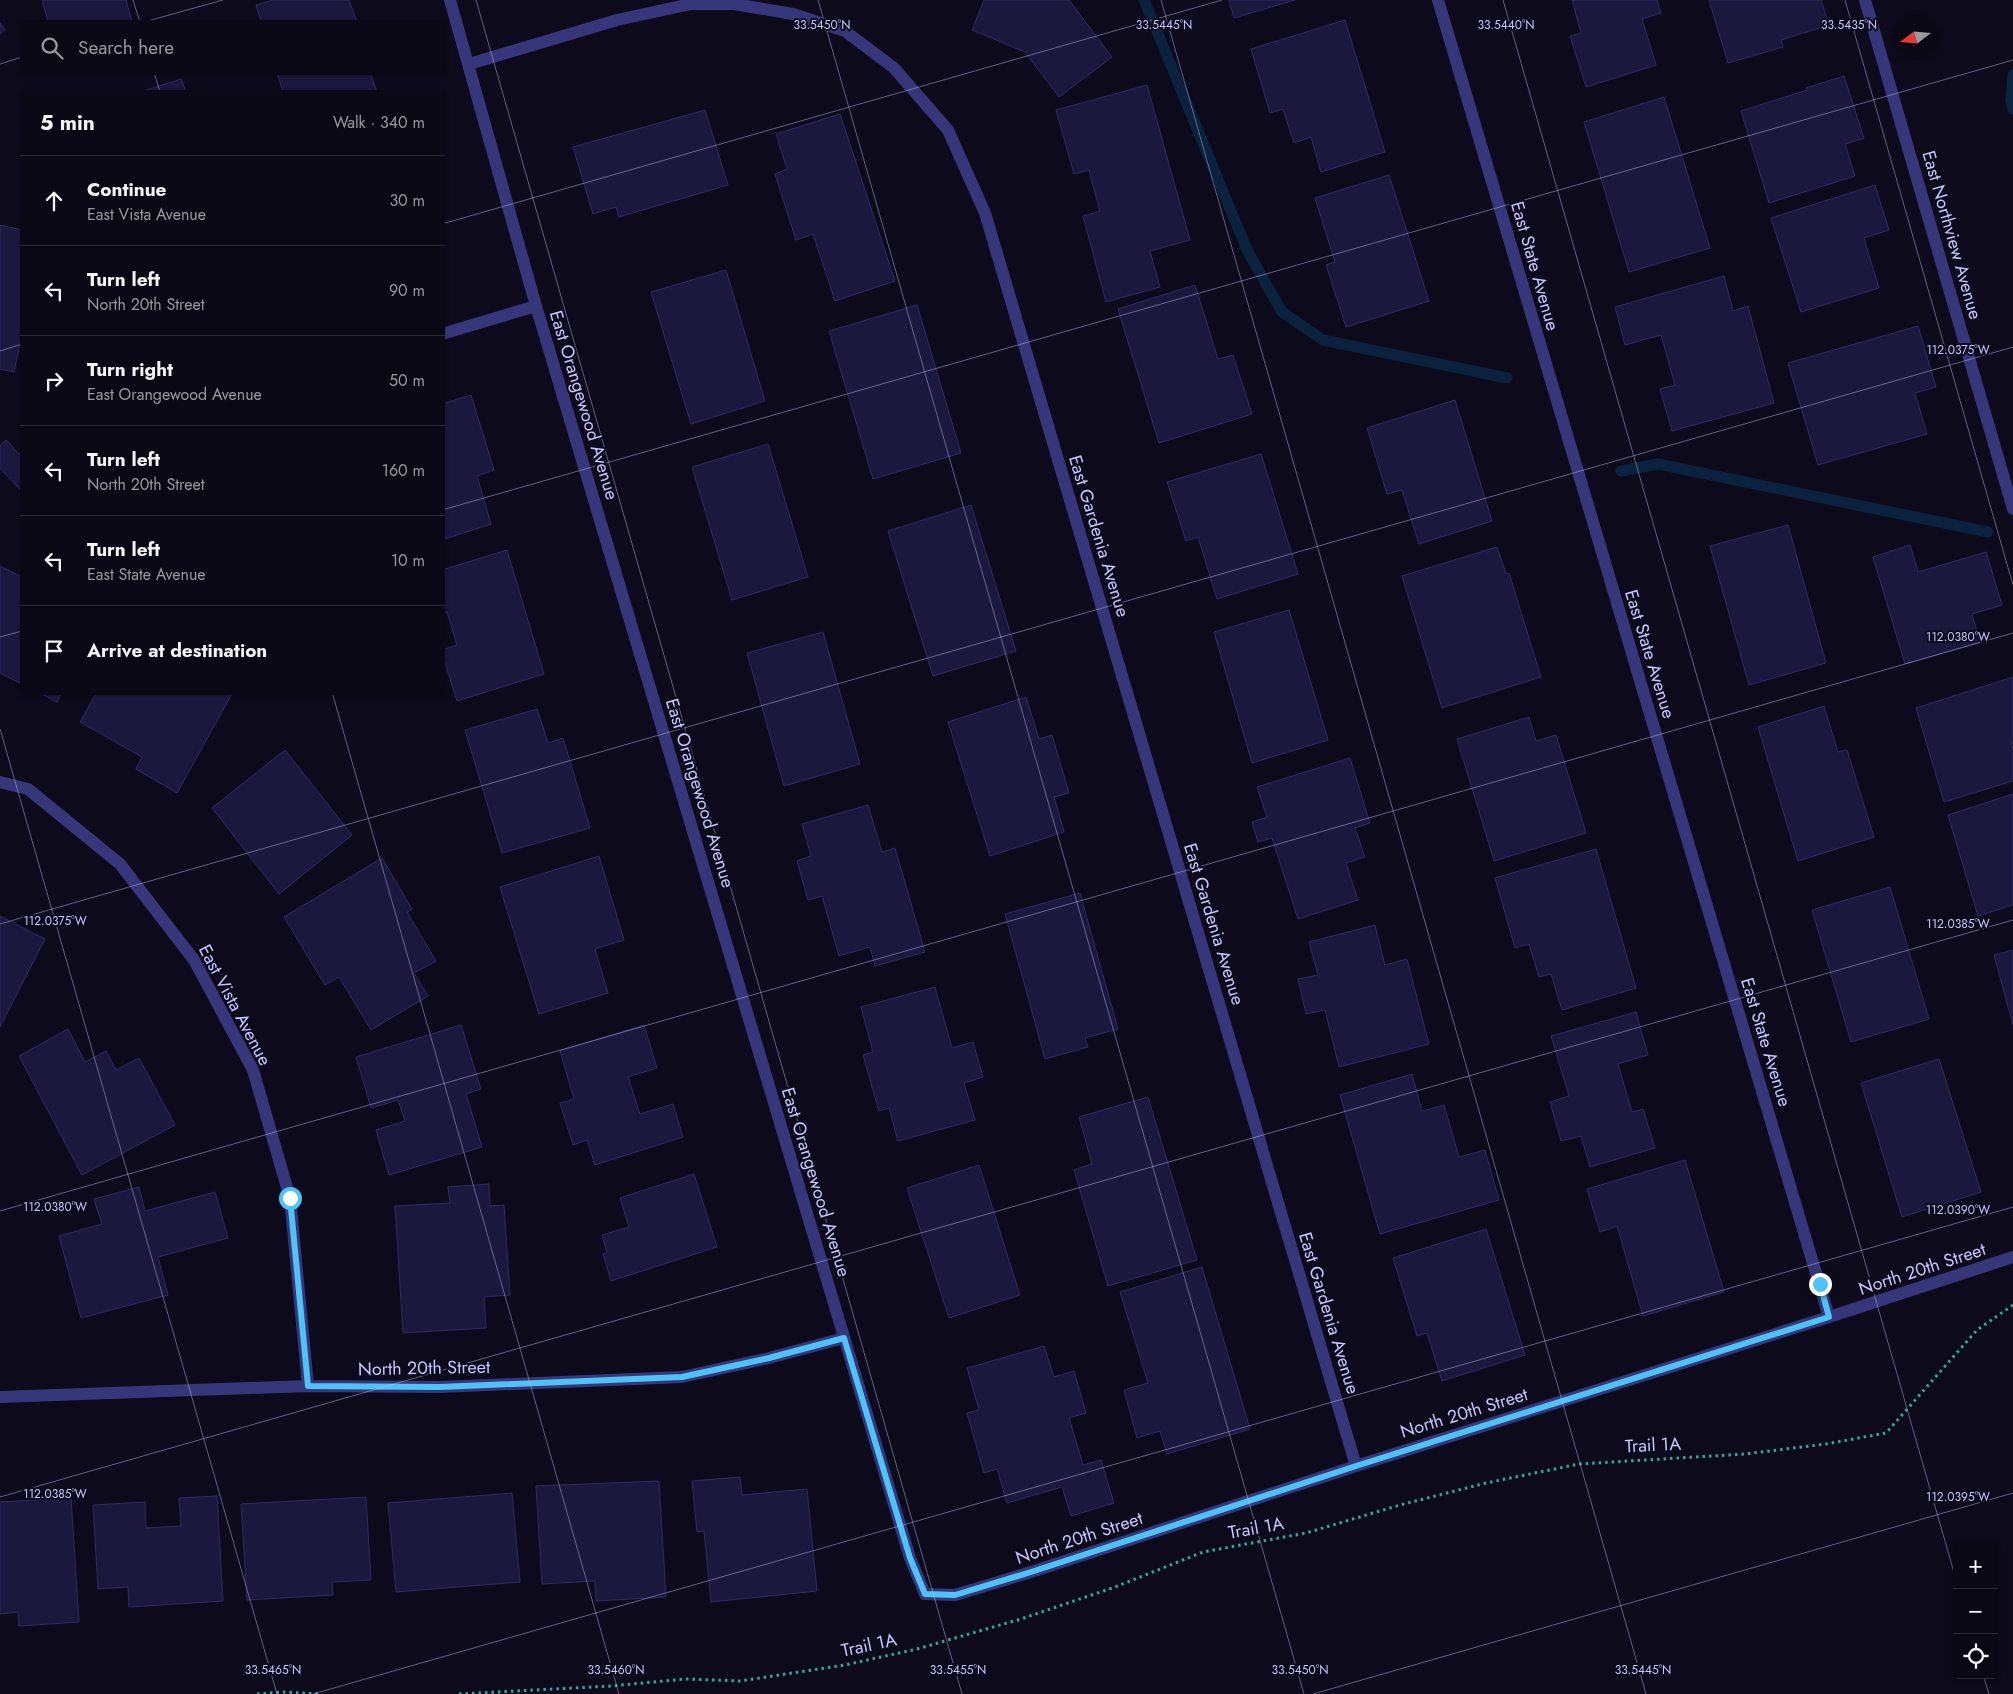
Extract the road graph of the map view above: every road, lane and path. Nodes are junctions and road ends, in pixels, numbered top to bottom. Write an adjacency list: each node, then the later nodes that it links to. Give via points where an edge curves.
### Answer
1 (450, 0): 4 (street, East Orangewood Avenue)
2 (1438, 0): 11 (street, East State Avenue)
3 (1865, 0): 7 (street, East Northview Avenue)
4 (469, 64): 5 (street, East Orangewood Avenue); 15 (street, East Gardenia Avenue, via 617,20 691,4 734,4 793,14 845,31 894,68 948,130 985,213)
5 (536, 306): 6 (street); 12 (street, East Orangewood Avenue)
6 (445, 333)
7 (2013, 509)
8 (0, 782): 13 (street, East Vista Avenue, via 28,789 120,864 194,960 253,1070 290,1198)
9 (2013, 1257): 11 (street, North 20th Street)
10 (2013, 1306): 19 (path, Trail 1A, via 1978,1330 1886,1433 1745,1454 1579,1464 1486,1483 1306,1533 1203,1552 1021,1619 917,1649 845,1665 740,1681 685,1678 611,1686)
11 (1829, 1317): 15 (street, North 20th Street)
12 (844, 1338): 13 (street, North 20th Street, via 682,1377 440,1387); 16 (street, East Orangewood Avenue, via 910,1558)
13 (308, 1386): 14 (street, North 20th Street)
14 (0, 1397)
15 (1356, 1466): 16 (street, North 20th Street, via 955,1595)
16 (925, 1594)
17 (256, 1694): 18 (path)
18 (320, 1694)
19 (459, 1694)

